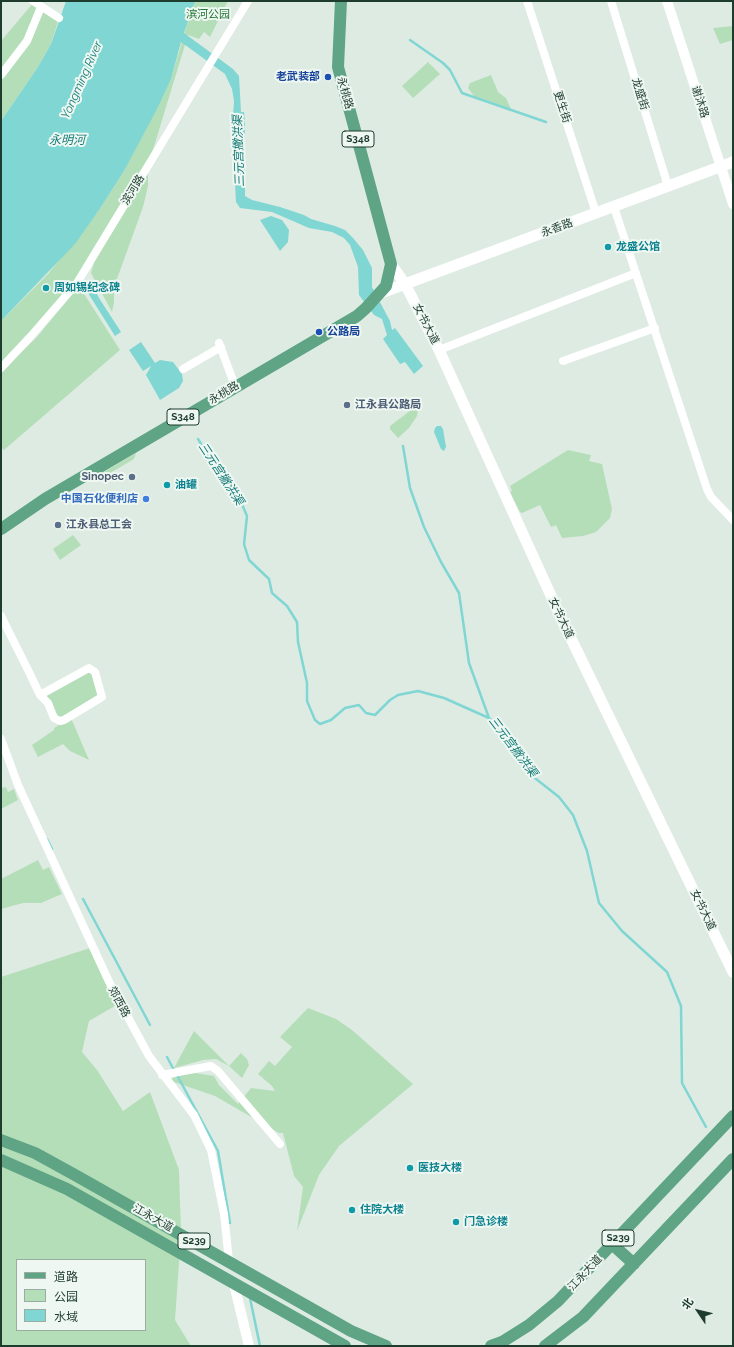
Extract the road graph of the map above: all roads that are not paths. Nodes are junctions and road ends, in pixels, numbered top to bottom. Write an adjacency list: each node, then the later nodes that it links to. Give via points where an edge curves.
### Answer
1 (33, 1): 7 (street)
2 (248, 1): 23 (street, 滨河路, via 77,283)
3 (341, 1): 16 (main road, 永桃路 / S348, via 338,67)
4 (527, 1): 15 (street, 更生街)
5 (611, 1): 12 (street, 龙盛街)
6 (667, 1): 11 (street, 谢沐路)
7 (42, 7): 8 (street); 9 (street, via 27,41)
8 (59, 18)
9 (1, 75)
10 (733, 162): 11 (main road, 永香路)
11 (721, 166): 12 (main road, 永香路); 13 (street, 谢沐路)
12 (668, 186): 14 (main road, 永香路)
13 (733, 204)
14 (614, 207): 15 (main road, 永香路); 17 (street)
15 (596, 213): 18 (main road, 永香路)
16 (390, 270): 18 (main road, 女书大道); 19 (main road, via 386,286)
17 (636, 273): 20 (street); 21 (street)
18 (405, 284): 19 (main road, 永香路); 21 (main road, 女书大道)
19 (381, 293): 25 (main road, 永桃路 / S348, via 366,308)
20 (654, 328): 22 (street); 26 (street, via 707,489 711,497)
21 (439, 350): 31 (main road, 女书大道, via 563,622)
22 (563, 361)
23 (1, 368)
24 (184, 369): 25 (street, via 220,345)
25 (235, 386): 27 (main road, 永桃路 / S348, via 45,499)
26 (733, 520)
27 (1, 529)
28 (1, 616): 29 (street)
29 (40, 695): 29 (street, via 48,703 54,718 60,721 102,697 95,672 89,668)
30 (1, 739): 32 (street, 郊西路, via 18,785 111,986)
31 (733, 972)
32 (162, 1075): 35 (street, via 211,1066); 39 (street, 郊西路, via 194,1116 211,1150 224,1214)
33 (733, 1116): 38 (main road, 江永大道 / S239)
34 (1, 1140): 39 (main road, 江永大道 / S239, via 35,1153)
35 (280, 1144)
36 (1, 1160): 41 (main road, 江永大道 / S239, via 68,1189)
37 (733, 1160): 40 (main road, S239)
38 (612, 1244): 40 (main road); 45 (main road, 江永大道 / S239, via 558,1301 529,1325)
39 (229, 1261): 44 (main road, 江永大道 / S239, via 351,1331)
40 (634, 1264): 46 (main road, S239, via 583,1317)
41 (234, 1284): 42 (street); 43 (main road, 江永大道 / S239)
42 (249, 1346)
43 (344, 1346)
44 (386, 1346)
45 (491, 1346)
46 (545, 1346)

